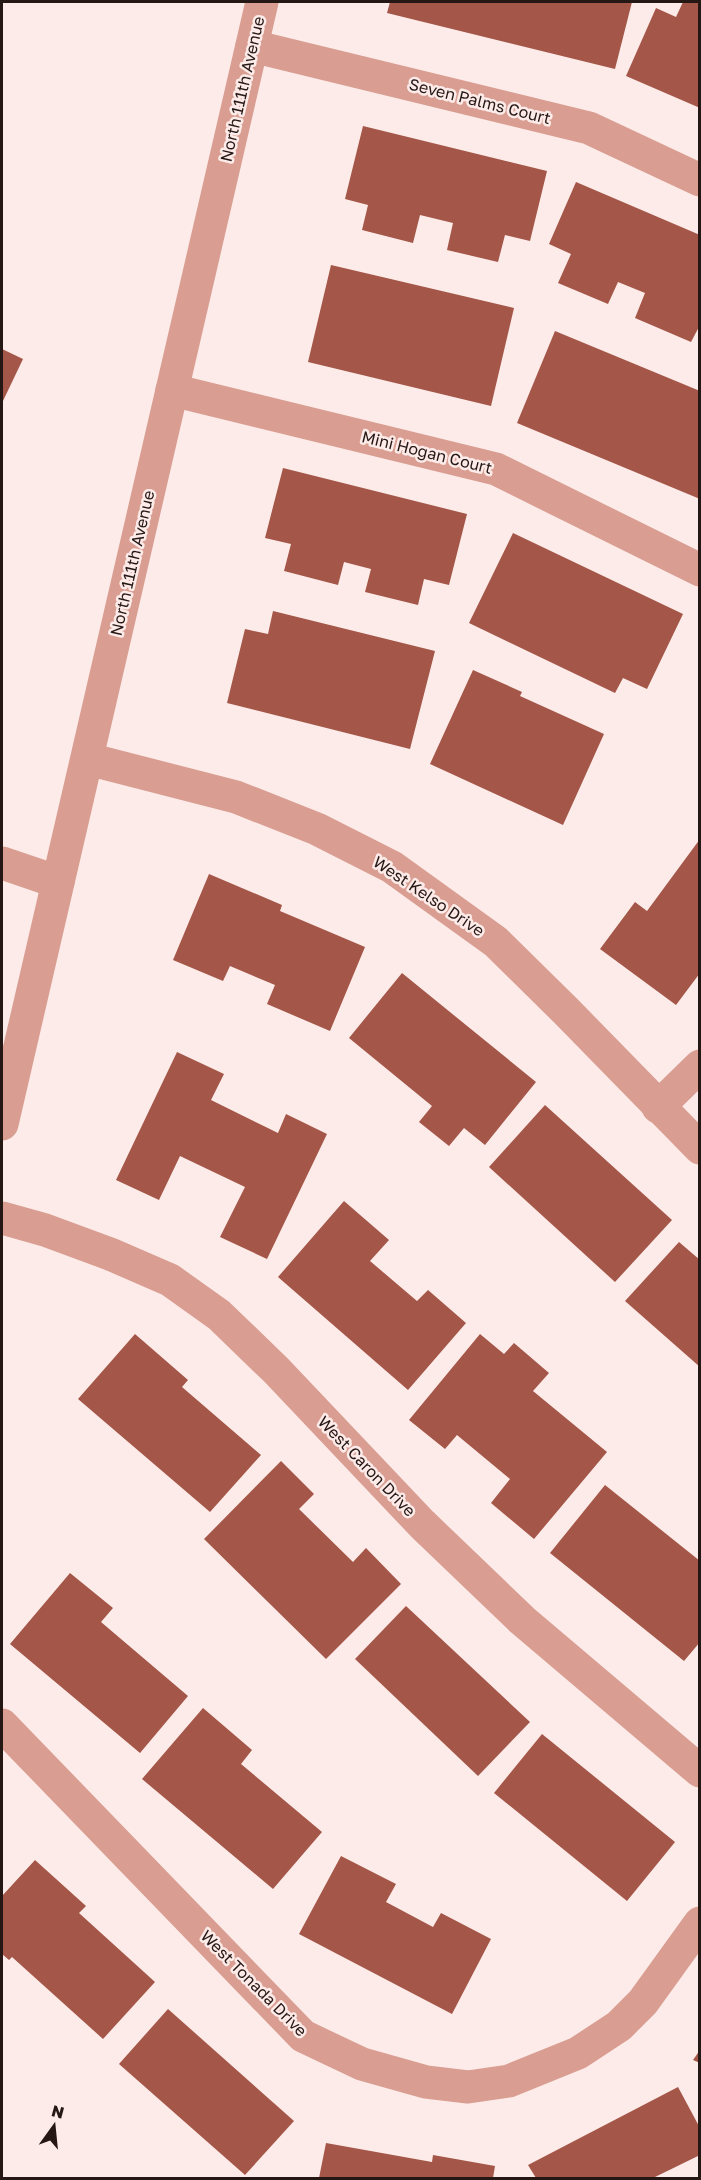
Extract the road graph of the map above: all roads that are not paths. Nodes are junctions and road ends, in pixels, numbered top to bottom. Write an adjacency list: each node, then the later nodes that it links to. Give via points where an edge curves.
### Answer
1 (262, 2): 2 (street, North 111th Avenue)
2 (252, 46): 3 (street, Seven Palms Court, via 589,128); 4 (street, North 111th Avenue)
3 (699, 180)
4 (172, 390): 5 (street, Mini Hogan Court, via 496,469); 6 (street, North 111th Avenue)
5 (699, 570)
6 (88, 759): 8 (street, North 111th Avenue); 10 (street, West Kelso Drive, via 236,797 317,829 393,867 496,942)
7 (2, 863): 8 (street)
8 (58, 882): 11 (street, North 111th Avenue)
9 (699, 1066): 10 (street)
10 (658, 1107): 12 (street, West Kelso Drive)
11 (2, 1124)
12 (699, 1148)
13 (2, 1218): 15 (street, West Caron Drive, via 45,1230 170,1280 219,1316 513,1612)
14 (2, 1725): 16 (street, West Tonada Drive, via 303,2036 362,2064 426,2082 468,2087 509,2081 578,2053 619,2026 643,2002)
15 (699, 1771)
16 (699, 1923)

